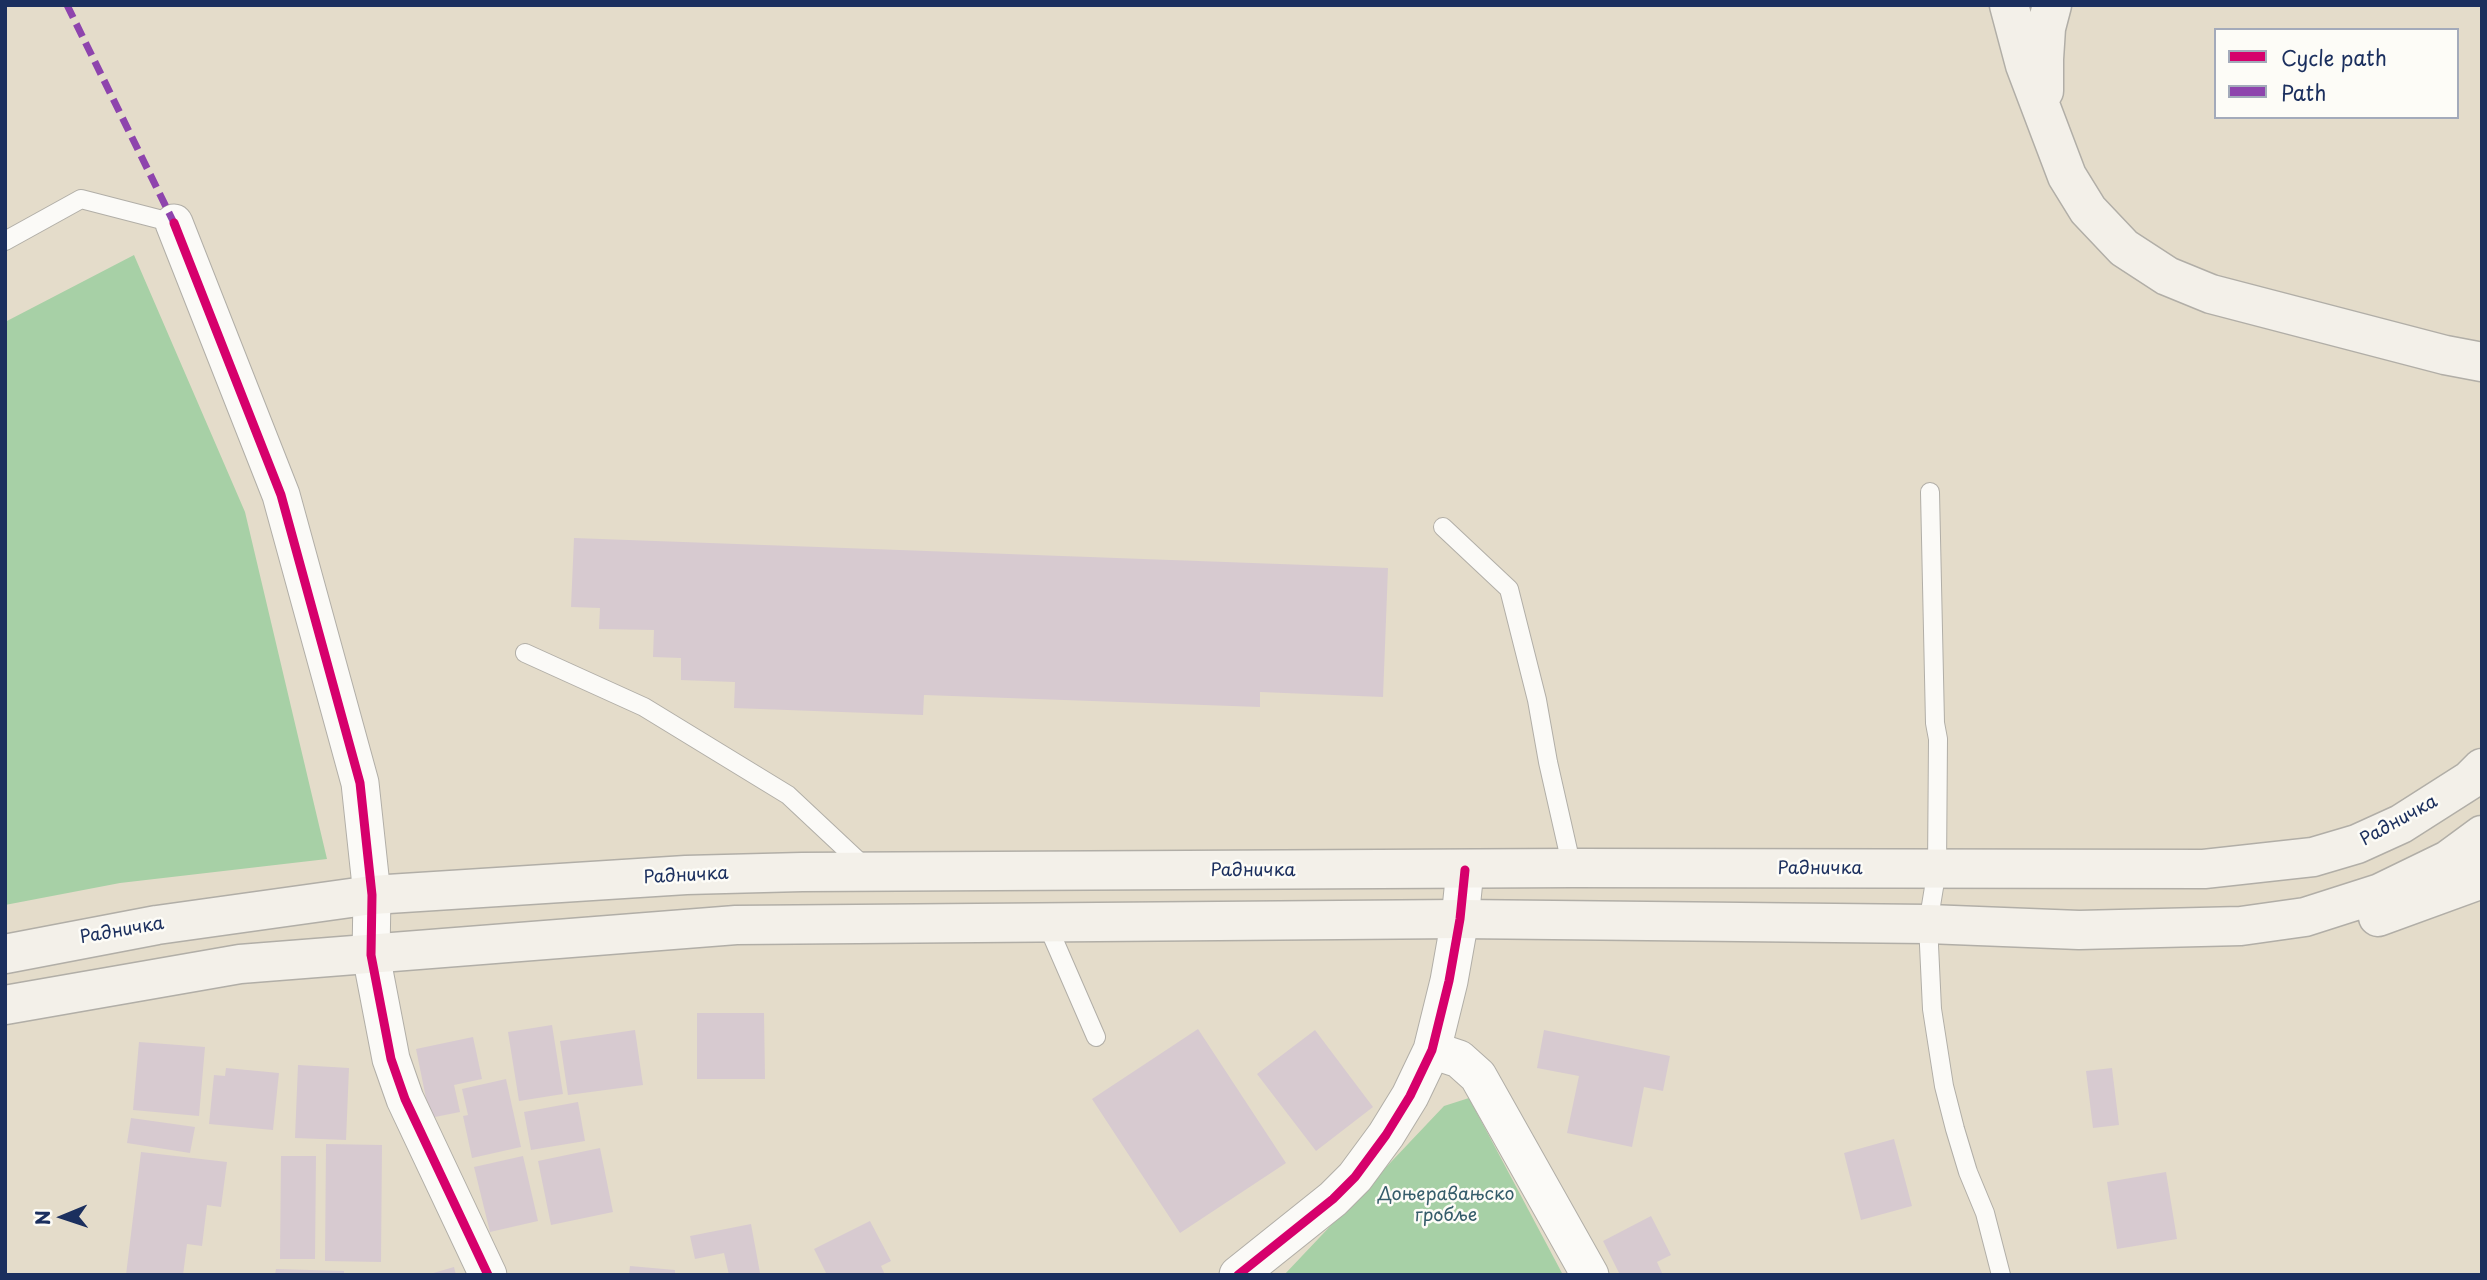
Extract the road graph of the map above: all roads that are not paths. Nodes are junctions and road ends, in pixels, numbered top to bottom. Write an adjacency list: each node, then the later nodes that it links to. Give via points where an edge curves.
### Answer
1 (2009, 5): 3 (main road)
2 (2052, 5): 3 (main road, via 2043,59)
3 (2045, 121): 6 (main road, via 2067,176 2088,210 2124,248 2156,270 2211,295)
4 (174, 223): 5 (lane, via 81,200); 18 (street, via 281,495 359,783)
5 (5, 241)
6 (2464, 359): 7 (main road)
7 (2482, 378)
8 (1930, 492): 14 (lane)
9 (1443, 527): 13 (lane, via 1509,589)
10 (525, 653): 16 (lane, via 644,707 788,795)
11 (2482, 768): 14 (main road, Радничка, via 2401,824 2357,845 2313,857 2204,869)
12 (2482, 835): 22 (main road, via 2448,860 2380,893 2305,917)
13 (1572, 868): 14 (main road, Радничка); 15 (main road, Радничка)
14 (1937, 869): 21 (lane)
15 (1465, 870): 16 (main road, Радничка); 19 (street)
16 (870, 872): 18 (main road, Радничка, via 686,875)
17 (2482, 879): 22 (main road, via 2388,915 2344,924 2291,930)
18 (372, 895): 23 (main road, Радничка, via 157,925); 24 (street)
19 (1460, 919): 20 (main road); 21 (main road); 27 (street)
20 (1046, 922): 24 (main road, via 736,925); 26 (lane)
21 (1928, 924): 22 (main road, via 2079,930); 31 (lane, via 1932,1009 1944,1086)
22 (2241, 926)
23 (5, 954)
24 (371, 955): 25 (main road, via 240,964); 28 (street, via 391,1059 405,1099)
25 (5, 1005)
26 (1096, 1037)
27 (1432, 1050): 29 (street, via 1410,1096 1355,1177); 30 (street, via 1459,1059 1478,1076)
28 (488, 1275)
29 (1238, 1275)
30 (1590, 1275)
31 (2001, 1275)

